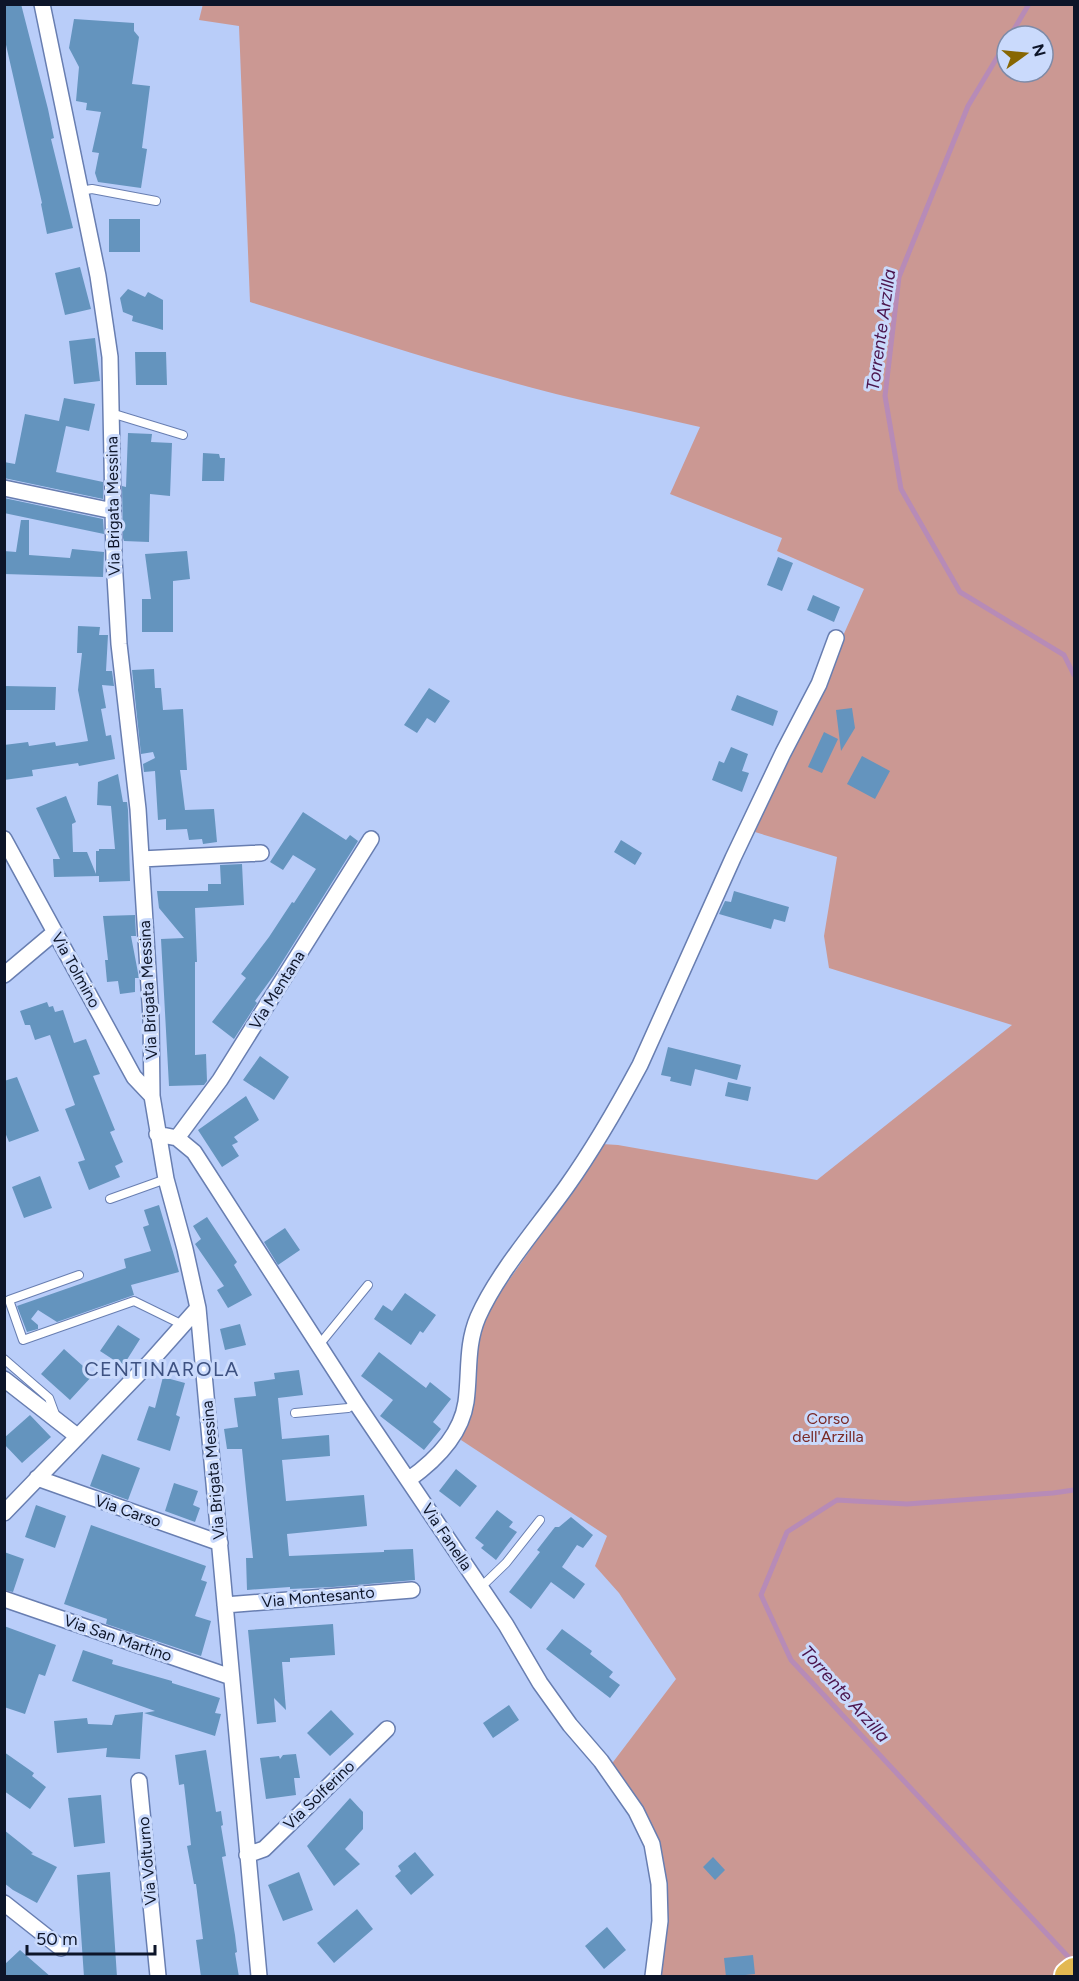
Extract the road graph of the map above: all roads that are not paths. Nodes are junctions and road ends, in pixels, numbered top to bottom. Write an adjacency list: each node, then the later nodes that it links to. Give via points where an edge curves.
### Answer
1 (42, 4): 2 (street, Via Brigata Messina)
2 (80, 191): 3 (lane, via 92,189); 4 (street, Via Brigata Messina, via 110,357)
3 (156, 201)
4 (111, 413): 5 (lane); 7 (street, Via Brigata Messina)
5 (183, 435)
6 (4, 488): 7 (street)
7 (113, 511): 12 (street, Via Brigata Messina, via 119,644)
8 (836, 638): 32 (street, via 819,684 733,858 623,1098 570,1182 489,1293 470,1341 466,1402 460,1425 439,1455)
9 (4, 839): 13 (street, Via Tolmino)
10 (371, 839): 17 (street, Via Mentana, via 220,1080)
11 (261, 853): 12 (street)
12 (141, 859): 15 (street, Via Brigata Messina)
13 (55, 932): 14 (street); 15 (street, Via Tolmino, via 134,1077)
14 (4, 975)
15 (153, 1096): 16 (street, Via Brigata Messina)
16 (157, 1134): 17 (street); 18 (street, Via Brigata Messina)
17 (177, 1138): 24 (street, Via Fanella, via 194,1152)
18 (165, 1179): 19 (lane); 22 (street, Via Brigata Messina)
19 (110, 1199)
20 (79, 1275): 23 (lane, via 9,1300 23,1340 134,1300)
21 (368, 1285): 24 (lane)
22 (198, 1308): 23 (street); 35 (street, Via Brigata Messina)
23 (183, 1325): 30 (street)
24 (319, 1345): 27 (street, Via Fanella)
25 (4, 1359): 29 (lane, via 50,1398)
26 (4, 1379): 29 (street)
27 (356, 1403): 28 (lane, via 348,1408); 32 (street, Via Fanella)
28 (295, 1413)
29 (57, 1421): 30 (street)
30 (77, 1436): 31 (street)
31 (37, 1478): 33 (street); 35 (street, Via Carso)
32 (408, 1480): 36 (street, Via Fanella)
33 (4, 1513)
34 (540, 1520): 36 (lane)
35 (220, 1543): 39 (street, Via Brigata Messina)
36 (480, 1588): 49 (street, Via Fanella, via 552,1700 636,1811 652,1844 660,1921)
37 (412, 1590): 39 (street, Via Montesanto)
38 (4, 1599): 40 (street, Via San Martino)
39 (225, 1605): 40 (street, Via Brigata Messina)
40 (231, 1677): 43 (street, Via Brigata Messina)
41 (387, 1730): 43 (street, Via Solferino, via 264,1849)
42 (139, 1781): 47 (street, Via Volturno)
43 (247, 1855): 48 (street, Via Brigata Messina)
44 (4, 1903): 45 (street)
45 (61, 1948)
46 (1074, 1972): 50 (highway)
47 (158, 1977)
48 (259, 1977)
49 (653, 1977)
50 (1069, 1977)

